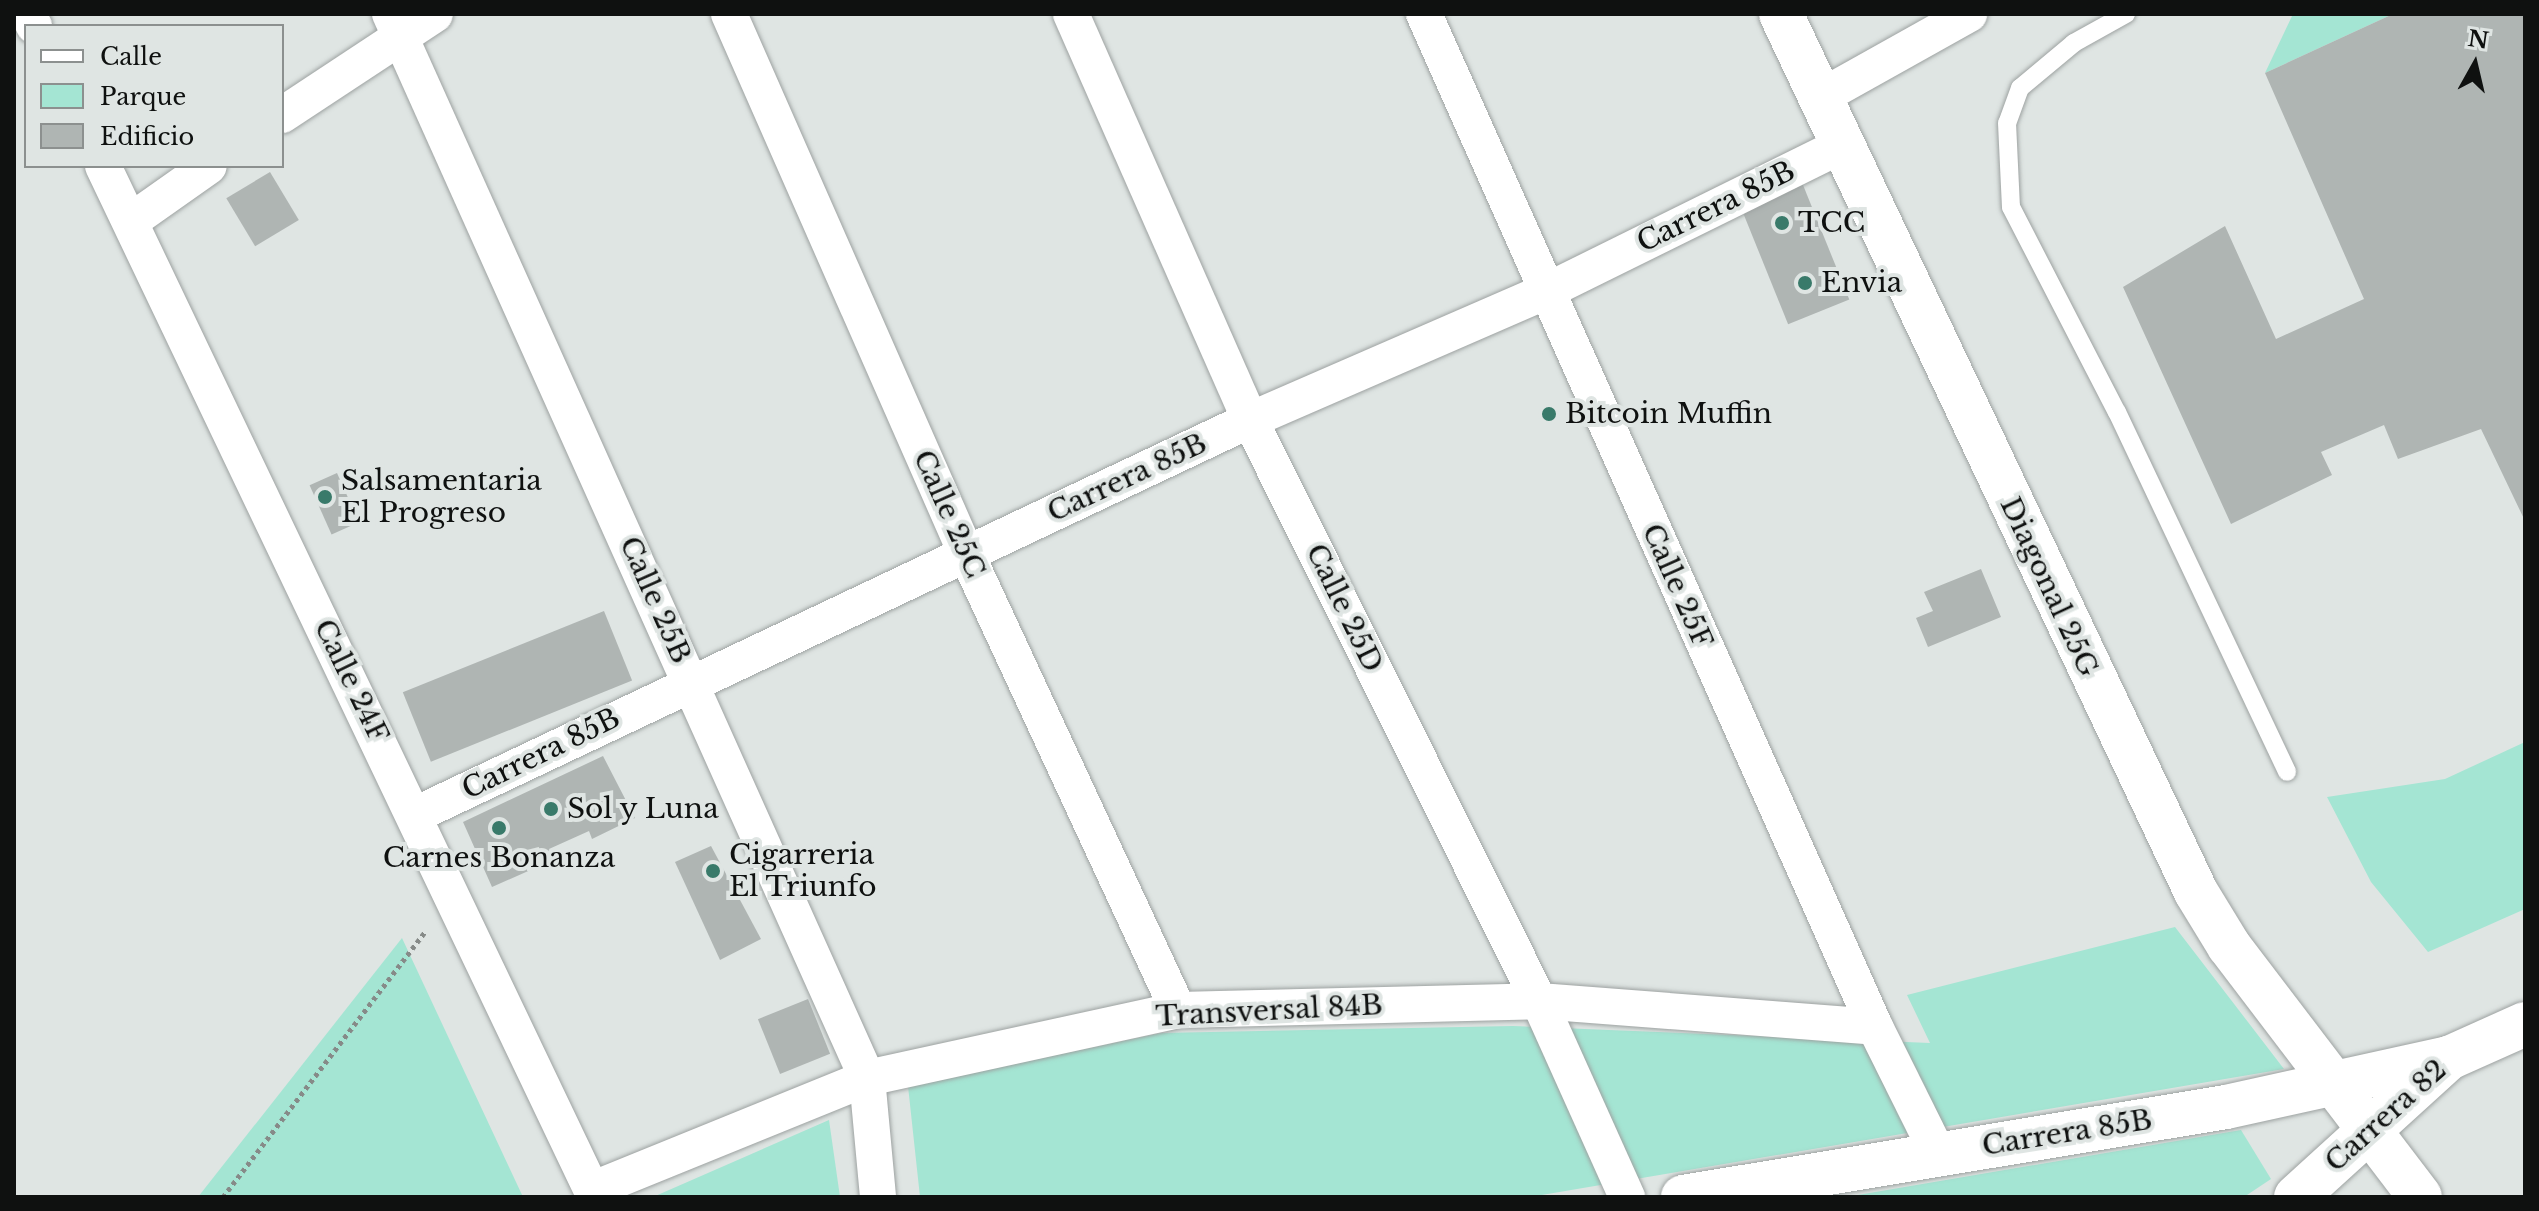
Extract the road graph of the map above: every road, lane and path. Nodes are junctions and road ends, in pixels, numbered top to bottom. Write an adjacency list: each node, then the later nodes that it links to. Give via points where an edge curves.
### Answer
1 (435, 14): 8 (street)
2 (729, 14): 17 (street, Calle 25C)
3 (1071, 14): 16 (street, Calle 25D)
4 (1424, 14): 15 (street, Calle 25F)
5 (1781, 14): 9 (street, Diagonal 25G)
6 (1969, 14): 9 (street)
7 (2126, 14): 19 (lane, via 2074,43 2020,88 2007,123 2011,207 2117,412)
8 (394, 24): 10 (street); 18 (street, Calle 25B)
9 (1819, 98): 11 (street, Diagonal 25G)
10 (284, 113)
11 (1842, 145): 15 (street, Carrera 85B); 28 (street, Diagonal 25G, via 2196,892)
12 (104, 168): 14 (street, Calle 24F)
13 (206, 168): 14 (street)
14 (131, 221): 20 (street, Calle 24F)
15 (1545, 292): 16 (street, Carrera 85B); 25 (street, Calle 25F)
16 (1250, 420): 17 (street, Carrera 85B); 22 (street, Calle 25D)
17 (966, 553): 18 (street, Carrera 85B); 23 (street, Calle 25C)
18 (692, 681): 20 (street, Carrera 85B); 27 (street, Calle 25B)
19 (2287, 772)
20 (415, 815): 21 (street, Calle 24F)
21 (453, 894): 31 (street, Calle 24F); 32 (path)
22 (1539, 1001): 23 (street, Transversal 84B); 25 (street, Transversal 84B); 34 (street, Calle 25D)
23 (1178, 1010): 27 (street, Transversal 84B)
24 (2525, 1024): 26 (street, Carrera 82)
25 (1875, 1027): 30 (street, Calle 25F)
26 (2449, 1058): 28 (street, Carrera 85B); 29 (street, Carrera 82)
27 (867, 1078): 31 (street, Transversal 84B); 33 (street, Calle 25B)
28 (2333, 1083): 29 (street, Diagonal 25G); 30 (street, Carrera 85B)
29 (2369, 1130): 36 (street, Carrera 82); 37 (street, Diagonal 25G)
30 (1938, 1154): 35 (street, Carrera 85B)
31 (595, 1193)
32 (223, 1197)
33 (878, 1197)
34 (1627, 1197)
35 (1683, 1197)
36 (2296, 1197)
37 (2420, 1197)

